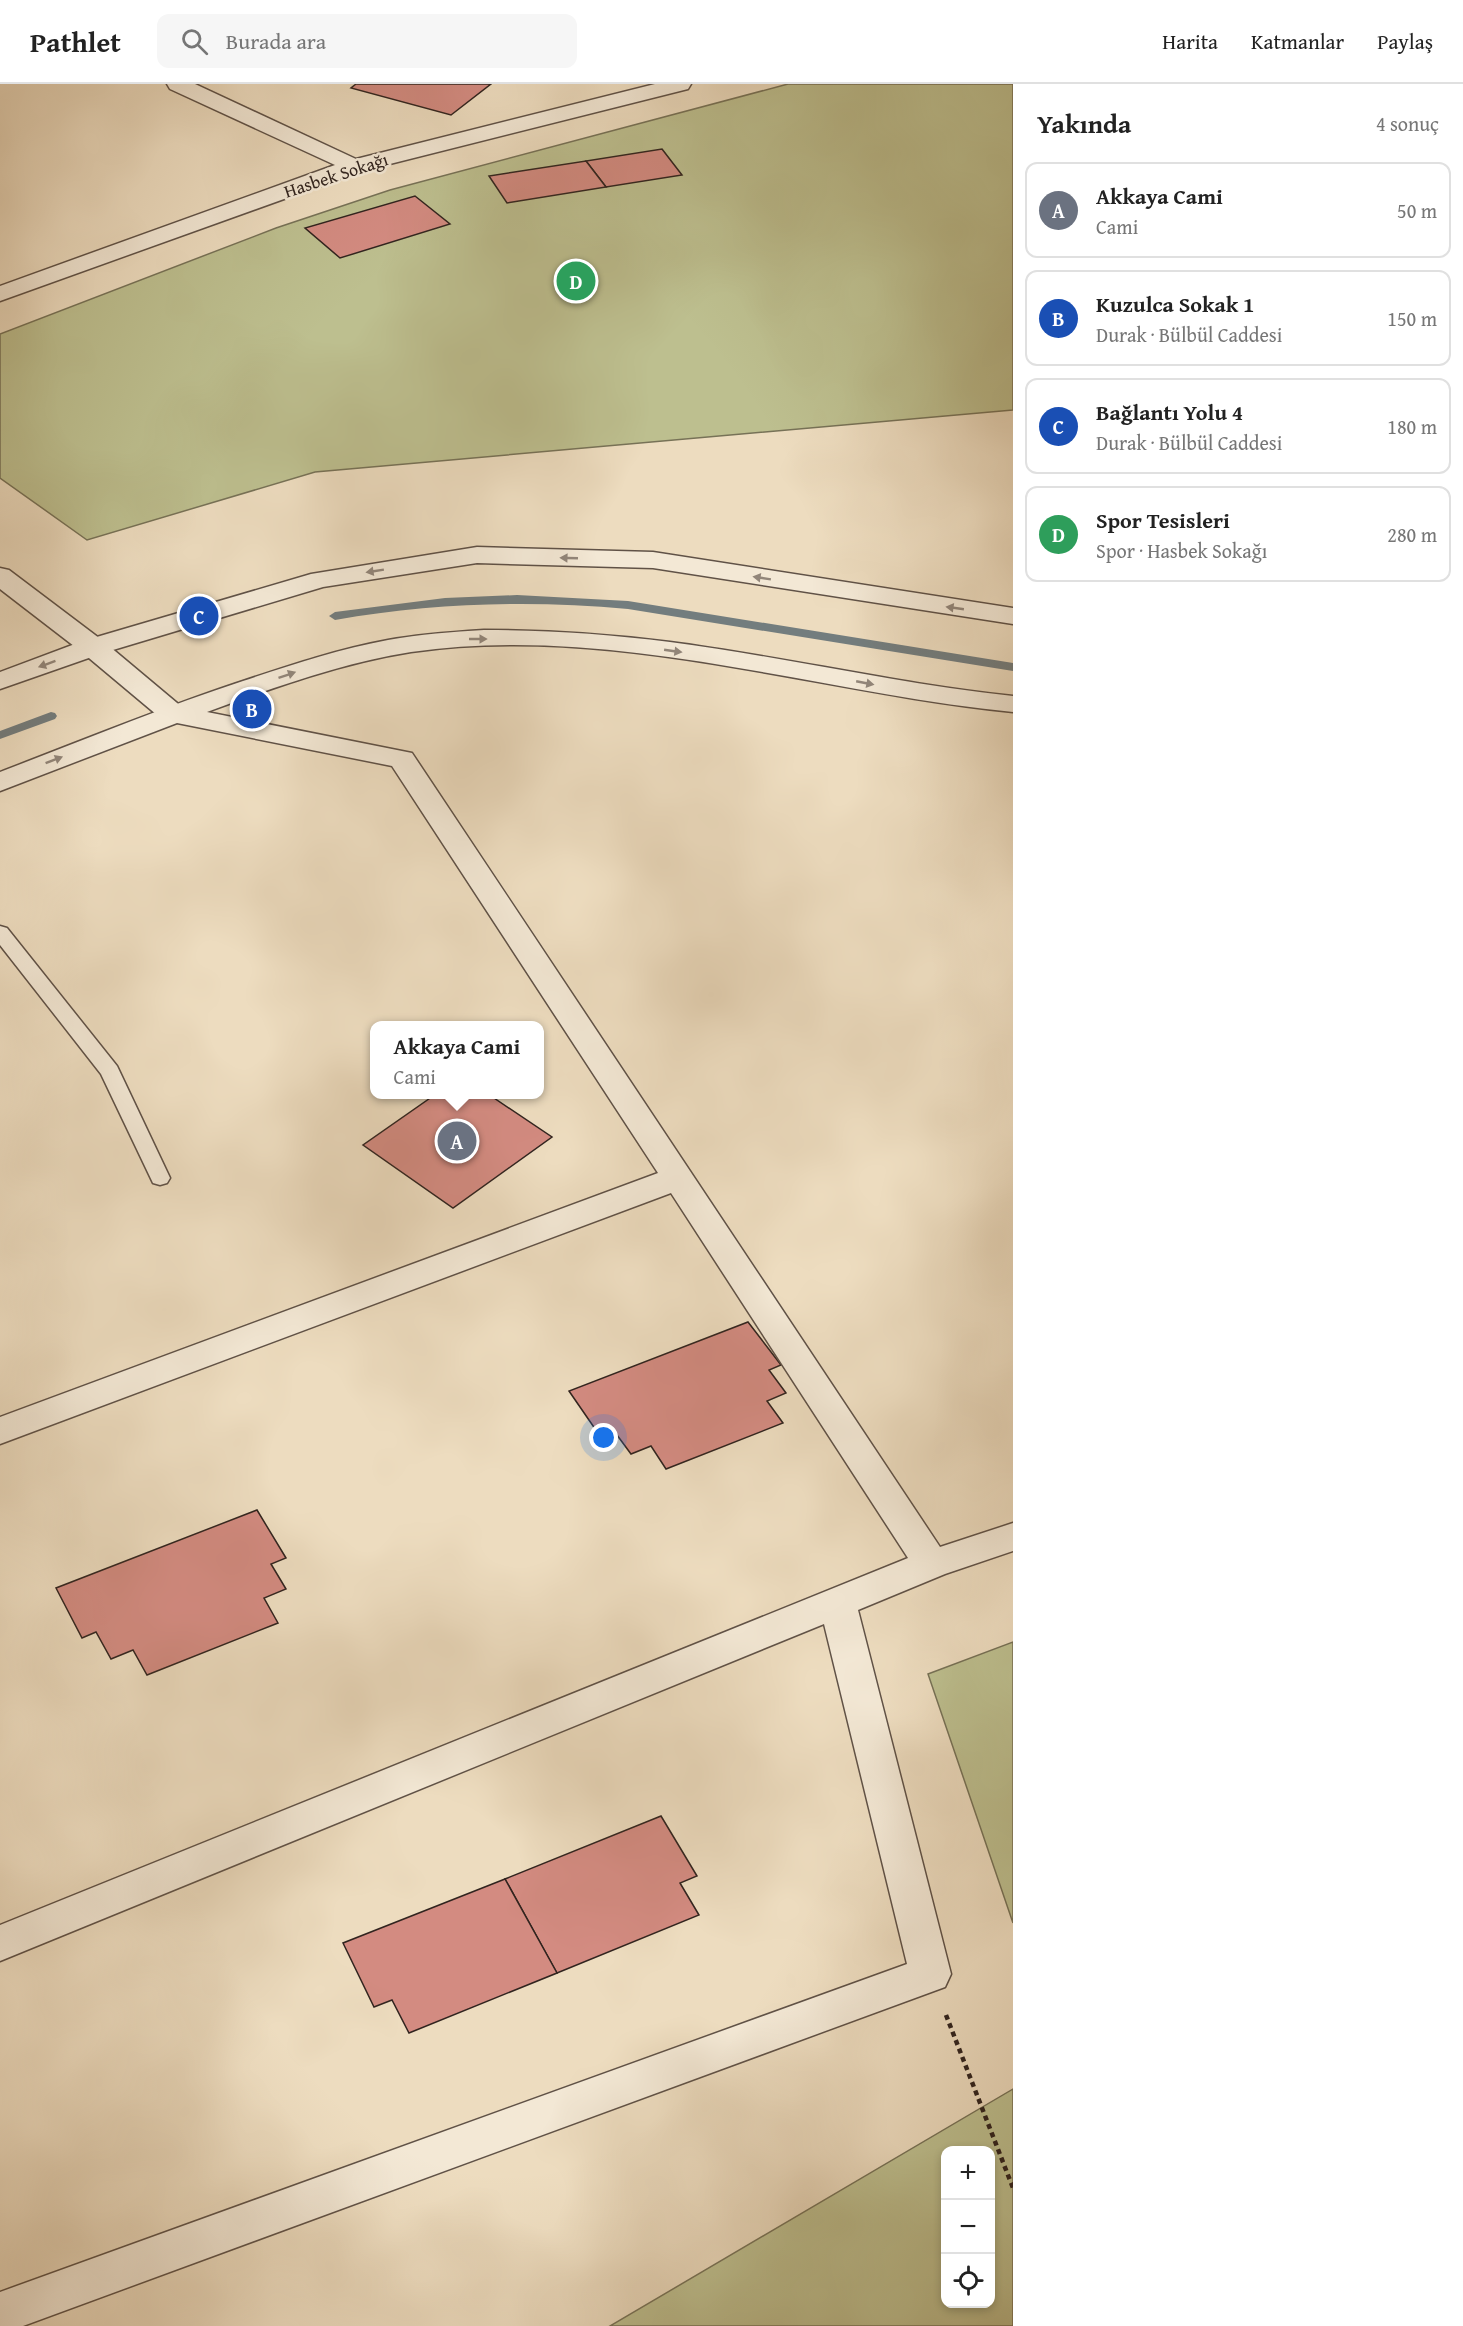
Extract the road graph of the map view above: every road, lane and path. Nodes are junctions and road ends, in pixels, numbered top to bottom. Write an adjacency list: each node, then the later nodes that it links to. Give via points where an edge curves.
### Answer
1 (178, 84): 3 (street)
2 (680, 84): 3 (street, Hasbek Sokağı)
3 (354, 166): 4 (street, Hasbek Sokağı)
4 (0, 294)
5 (0, 576): 7 (street)
6 (1013, 616): 7 (street, one-way to 7, via 652,560 477,555 320,580)
7 (93, 647): 8 (street, one-way to 8); 10 (street)
8 (0, 681)
9 (1013, 704): 10 (street, one-way to 9, via 330,660 410,644 474,639 652,648)
10 (173, 714): 11 (street, one-way to 10); 14 (street, via 402,759)
11 (0, 782)
12 (0, 932): 13 (lane, via 110,1071)
13 (160, 1178)
14 (678, 1178): 15 (street); 17 (street)
15 (0, 1431)
16 (1013, 1537): 17 (street)
17 (932, 1564): 18 (street)
18 (837, 1602): 19 (street); 20 (street)
19 (0, 1943)
20 (930, 1974): 21 (path); 22 (street)
21 (1013, 2188)
22 (0, 2313)

